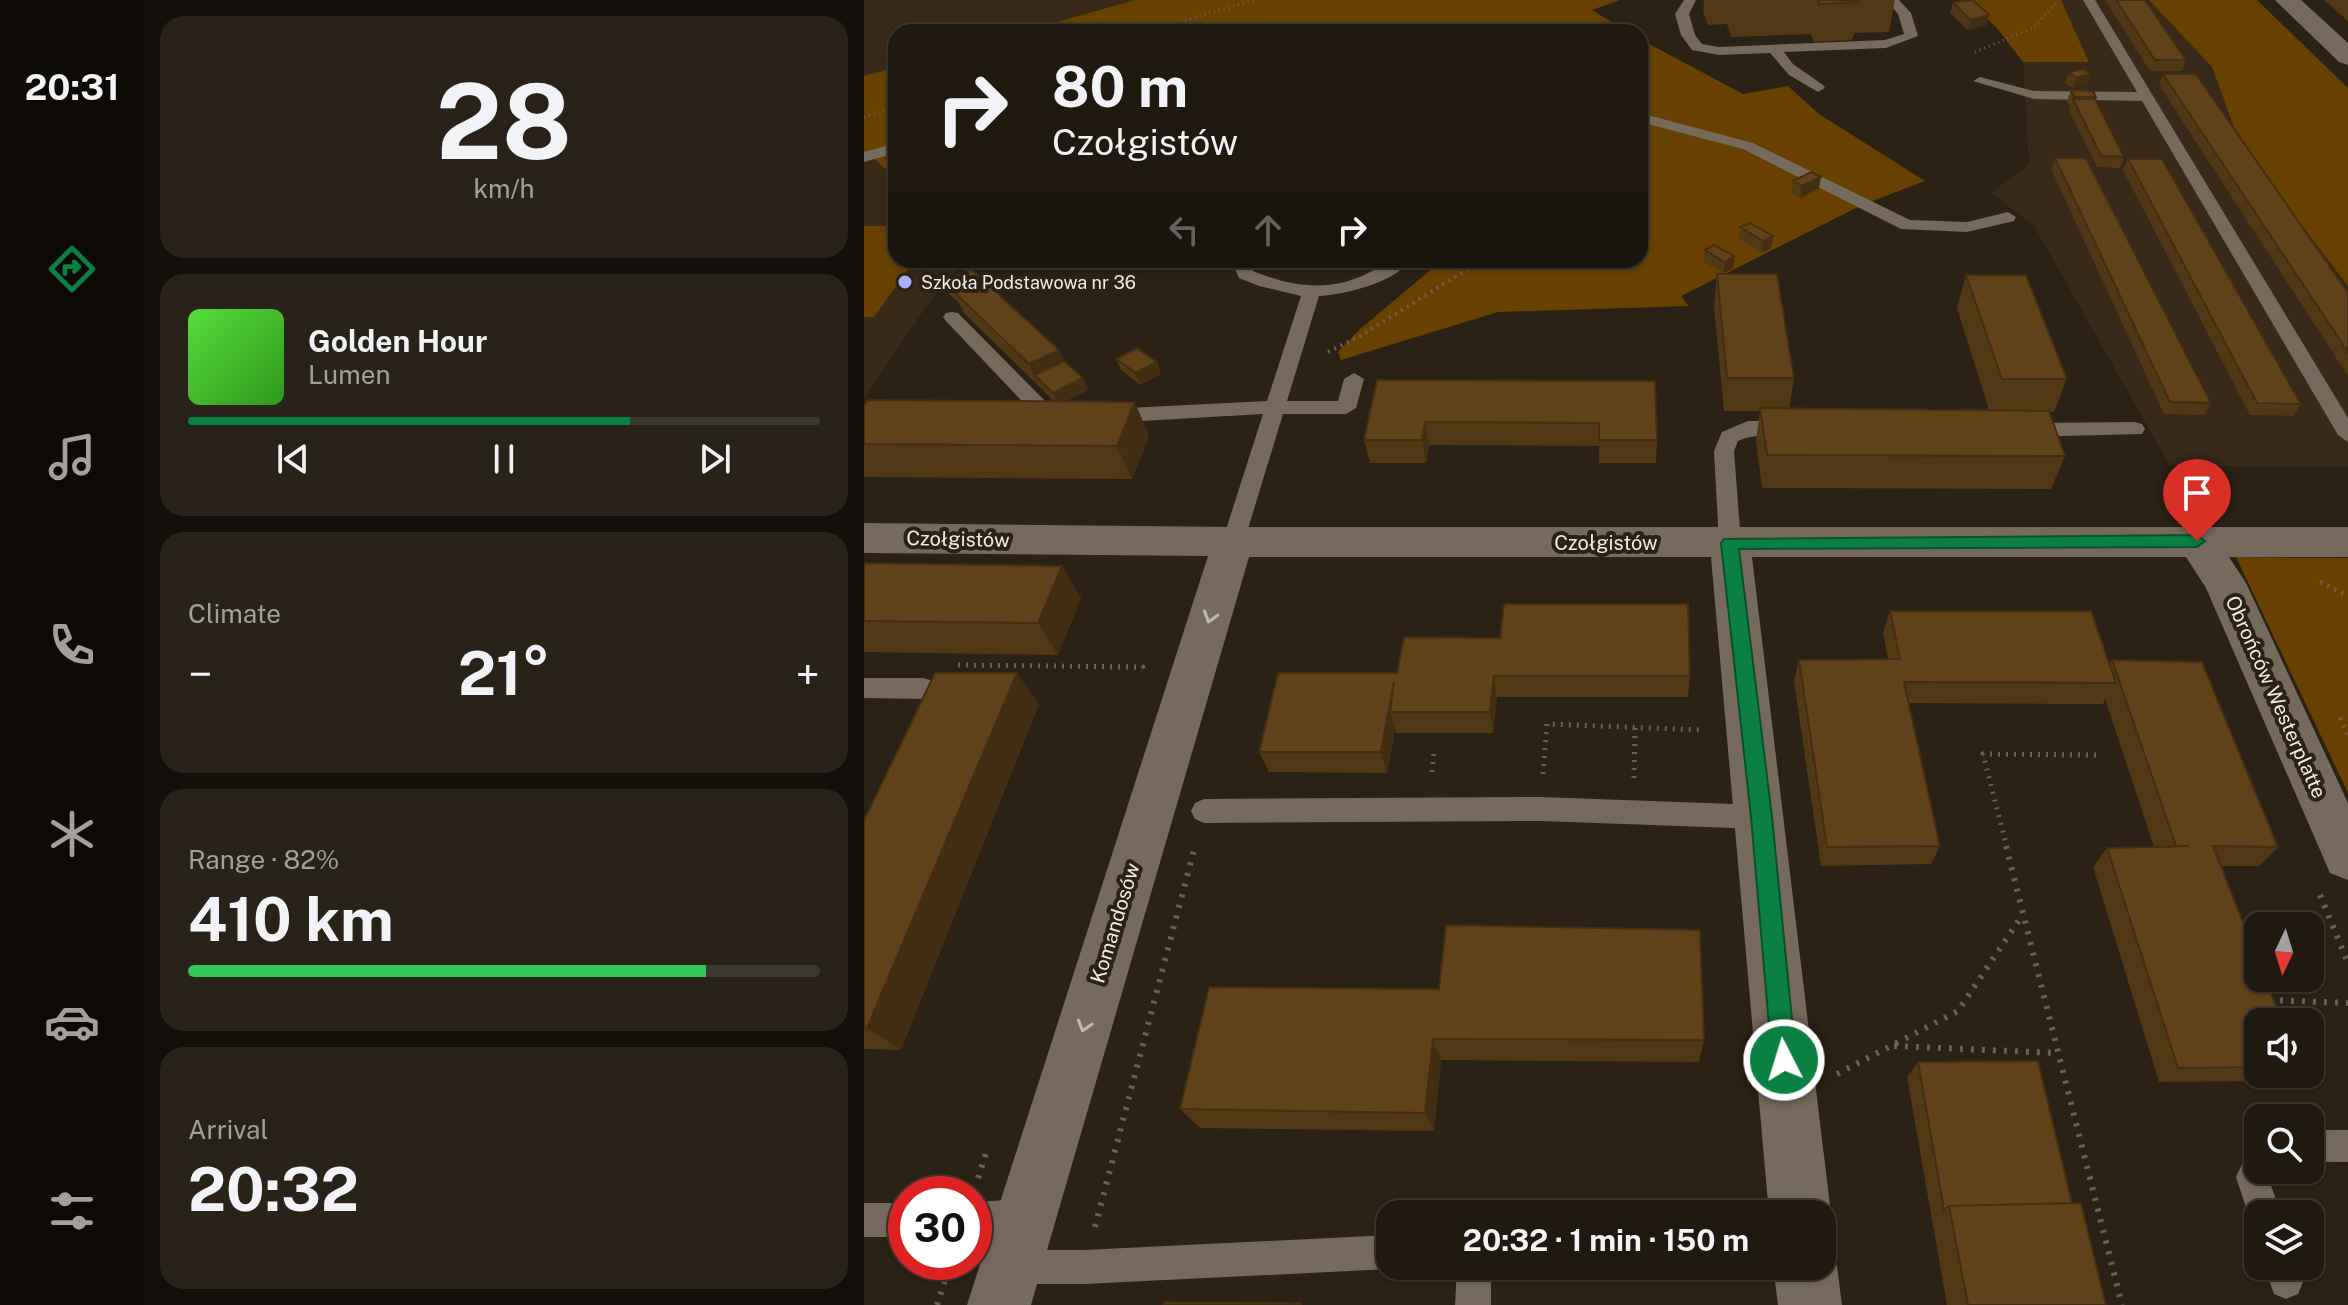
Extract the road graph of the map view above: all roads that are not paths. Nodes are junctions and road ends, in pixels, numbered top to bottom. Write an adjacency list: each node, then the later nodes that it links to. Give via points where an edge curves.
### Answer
1 (1690, 0): 5 (lane, via 1682,14 1697,47)
2 (1892, 0): 5 (lane, via 1904,13 1911,36 1886,44)
3 (2089, 0): 9 (lane)
4 (2287, 0): 6 (street)
5 (1776, 50): 8 (lane, via 1795,74)
6 (2348, 57)
7 (1980, 81): 9 (lane, via 2034,95)
8 (1818, 88)
9 (2146, 97): 23 (lane)
10 (1648, 119): 13 (lane, via 1748,146 1907,225 1967,227)
11 (888, 150): 12 (lane)
12 (864, 157)
13 (2008, 217)
14 (1243, 268): 16 (lane, via 1272,287)
15 (1392, 268): 16 (lane, via 1373,280)
16 (1311, 294): 19 (lane)
17 (952, 317): 19 (lane, via 1043,411 1163,415)
18 (1354, 379): 19 (lane, via 1346,408)
19 (1276, 407): 26 (lane)
20 (1811, 428): 28 (lane, via 1748,428 1729,437 1724,451)
21 (2135, 429): 22 (lane)
22 (2000, 430)
23 (2348, 435)
24 (864, 538): 26 (street, Czołgistów)
25 (2197, 541): 27 (street, Czołgistów); 28 (street, Czołgistów); 33 (street, Obrońców Westerplatte, via 2225,583)
26 (1233, 542): 28 (street, Czołgistów); 37 (street, Komandosów, one-way to 37)
27 (2348, 542)
28 (1730, 543): 32 (street)
29 (864, 688): 30 (lane, via 939,692 938,711)
30 (926, 738)
31 (1204, 811): 32 (lane, via 1541,809)
32 (1761, 817): 36 (street)
33 (2343, 835)
34 (2324, 1146): 35 (lane)
35 (2348, 1146)
36 (1799, 1200)
37 (1026, 1216): 38 (lane); 44 (street, Komandosów)
38 (992, 1218)
39 (864, 1220): 40 (lane)
40 (888, 1220)
41 (1376, 1253): 44 (lane, via 1084,1267)
42 (1474, 1280): 45 (lane)
43 (1807, 1280): 46 (street)
44 (1005, 1286)
45 (1473, 1305)
46 (1810, 1305)

